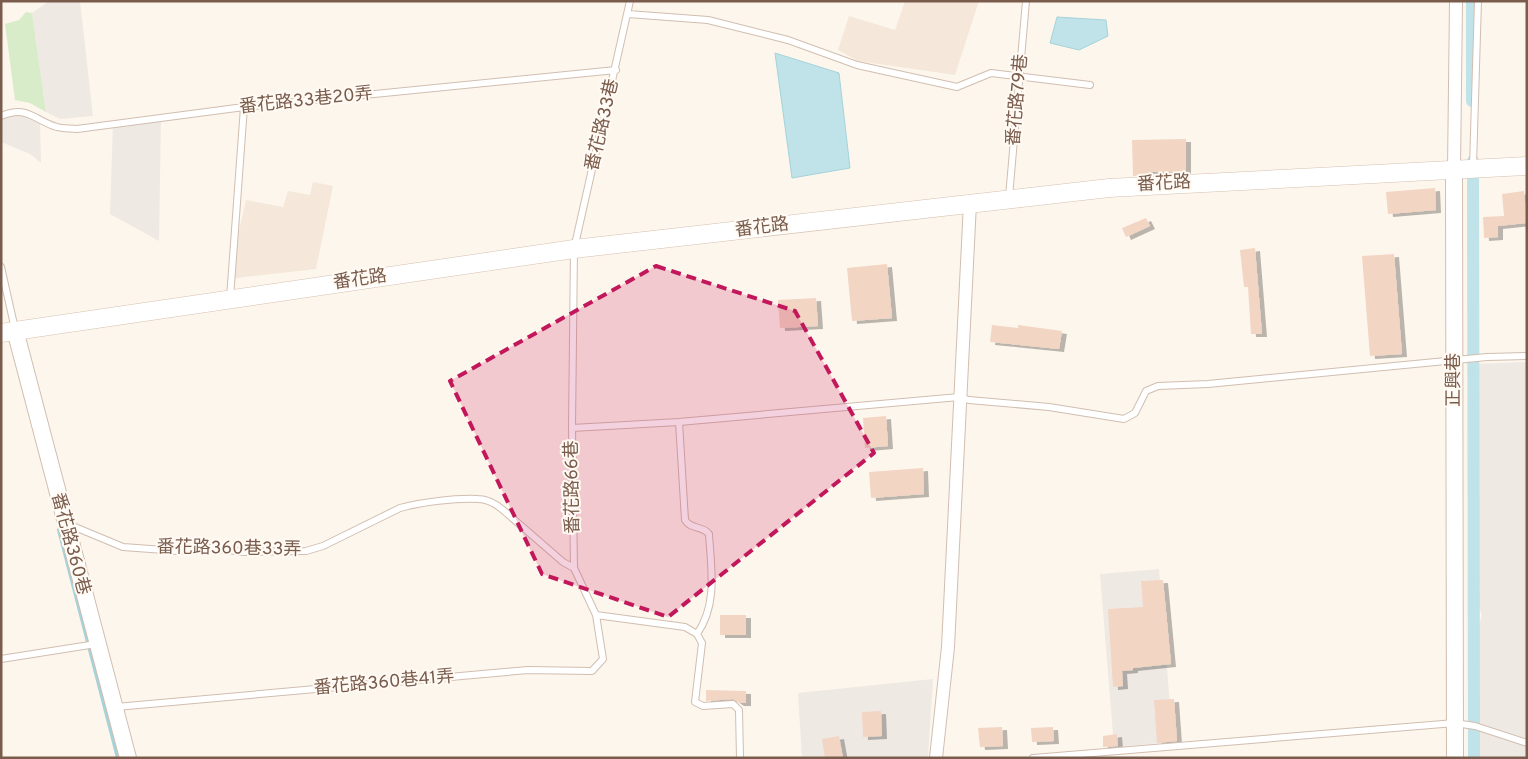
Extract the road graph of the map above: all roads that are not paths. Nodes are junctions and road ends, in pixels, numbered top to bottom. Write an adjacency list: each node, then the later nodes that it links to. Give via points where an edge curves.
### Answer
1 (630, 1): 5 (lane, 番花路33巷)
2 (1026, 1): 7 (lane, 番花路79巷)
3 (1456, 1): 13 (street, 正興巷)
4 (1478, 1): 12 (lane)
5 (628, 14): 6 (lane, 番花路33巷); 7 (lane, via 708,20 788,40 857,65 957,88 991,73)
6 (616, 70): 9 (lane, 番花路33巷20弄); 16 (lane, 番花路33巷)
7 (1021, 76): 8 (lane); 14 (lane, 番花路79巷)
8 (1090, 85)
9 (244, 107): 10 (lane, 番花路33巷20弄, via 77,129 58,127 25,111); 18 (lane)
10 (1, 116)
11 (1527, 166): 12 (main road, 番花路)
12 (1473, 168): 13 (main road, 番花路)
13 (1454, 170): 14 (main road, 番花路, via 1109,188); 21 (street, 正興巷)
14 (1009, 200): 15 (main road, 番花路)
15 (970, 203): 16 (main road, 番花路); 22 (street)
16 (574, 249): 18 (main road, 番花路); 24 (lane, 番花路66巷)
17 (1, 267): 19 (lane)
18 (230, 299): 19 (main road, 番花路)
19 (8, 331): 25 (street, 番花路360巷)
20 (1527, 356): 21 (lane)
21 (1453, 361): 22 (lane, via 1158,386 1146,391 1135,413 1124,419); 32 (street, 正興巷)
22 (959, 397): 23 (lane); 36 (street, via 948,647)
23 (679, 422): 24 (lane); 28 (lane, via 685,520 709,534 712,597 705,623)
24 (572, 428): 26 (lane, 番花路66巷)
25 (64, 522): 26 (lane, 番花路360巷33弄, via 123,547 178,551 203,547 244,552 306,551 323,546 400,508 479,499 503,510); 29 (street, 番花路360巷)
26 (574, 568): 27 (lane, 番花路66巷)
27 (596, 616): 28 (lane, via 685,627); 31 (lane, 番花路360巷41弄, via 603,659 592,671 528,670)
28 (698, 634): 35 (lane, via 702,643 695,702 703,706 733,704 739,710)
29 (96, 644): 30 (lane); 31 (street, 番花路360巷)
30 (1, 659)
31 (116, 707): 34 (street, 番花路360巷)
32 (1457, 723): 33 (lane); 37 (lane); 38 (street, 正興巷)
33 (1527, 743)
34 (128, 758)
35 (740, 758)
36 (936, 758)
37 (1033, 758)
38 (1455, 758)

